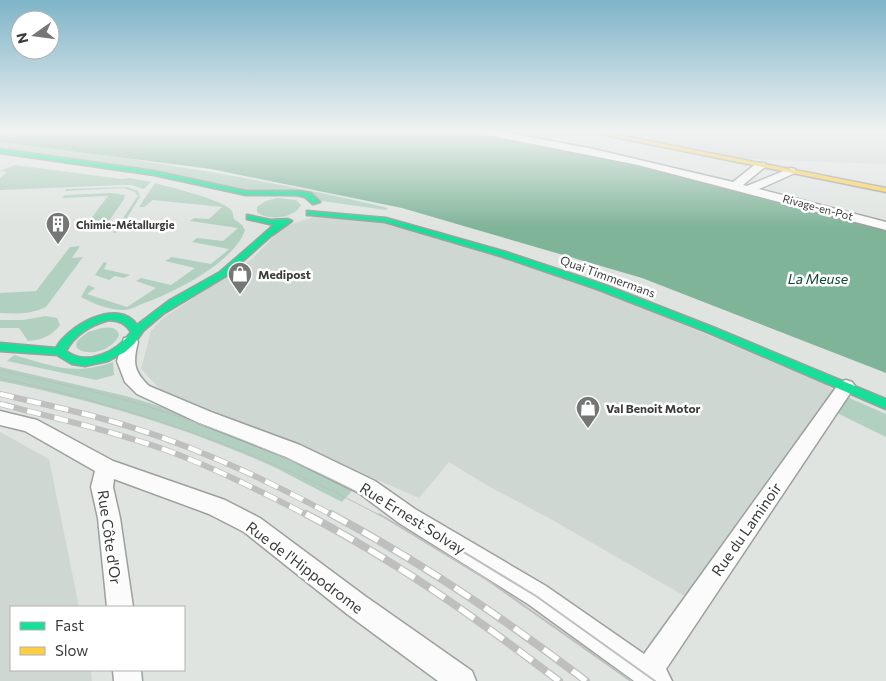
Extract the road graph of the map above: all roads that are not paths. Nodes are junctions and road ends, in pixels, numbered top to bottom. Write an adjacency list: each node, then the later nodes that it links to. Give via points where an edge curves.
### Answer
1 (60, 164): 12 (main road, via 156,178)
2 (93, 164): 10 (main road, Quai Timmermans, via 246,193)
3 (646, 164): 7 (street, Rivage-en-Pot)
4 (755, 164): 5 (main road)
5 (761, 165): 6 (main road); 7 (street)
6 (791, 171): 8 (street, Rivage-en-Pot); 9 (main road)
7 (736, 185): 8 (street, Rivage-en-Pot)
8 (749, 188): 16 (street, Rivage-en-Pot)
9 (886, 190)
10 (270, 194): 11 (main road, Quai Timmermans, via 298,193); 14 (main road, via 247,208)
11 (316, 202): 13 (main road); 18 (main road, Quai Timmermans, via 363,208 414,220 506,245)
12 (236, 203)
13 (310, 213): 15 (main road); 26 (main road, Quai Timmermans, via 386,220 503,254 638,301)
14 (250, 217): 15 (main road, via 258,221); 17 (main road, via 254,231)
15 (284, 222): 17 (main road, via 267,232)
16 (886, 226)
17 (244, 254): 19 (main road, via 222,275)
18 (644, 291)
19 (167, 306): 20 (main road); 22 (main road)
20 (122, 319): 21 (main road, via 88,324); 22 (main road, via 132,323)
21 (66, 337): 24 (main road); 25 (main road)
22 (133, 337): 25 (main road, via 109,356 90,361 73,361); 31 (street, Rue Ernest Solvay, via 125,361 134,382 143,390 293,451 367,487 407,516 537,595)
23 (0, 347): 24 (main road)
24 (22, 348): 25 (main road)
25 (60, 352)
26 (846, 386): 27 (main road, Quai Timmermans); 31 (street, Rue du Laminoir)
27 (886, 404)
28 (0, 418): 29 (street, Rue de l'Hippodrome, via 30,426)
29 (106, 467): 30 (street, Rue Côte d'Or, via 102,487); 32 (street, Rue de l'Hippodrome, via 217,506 252,525)
30 (120, 606)
31 (652, 677)
32 (462, 681)

